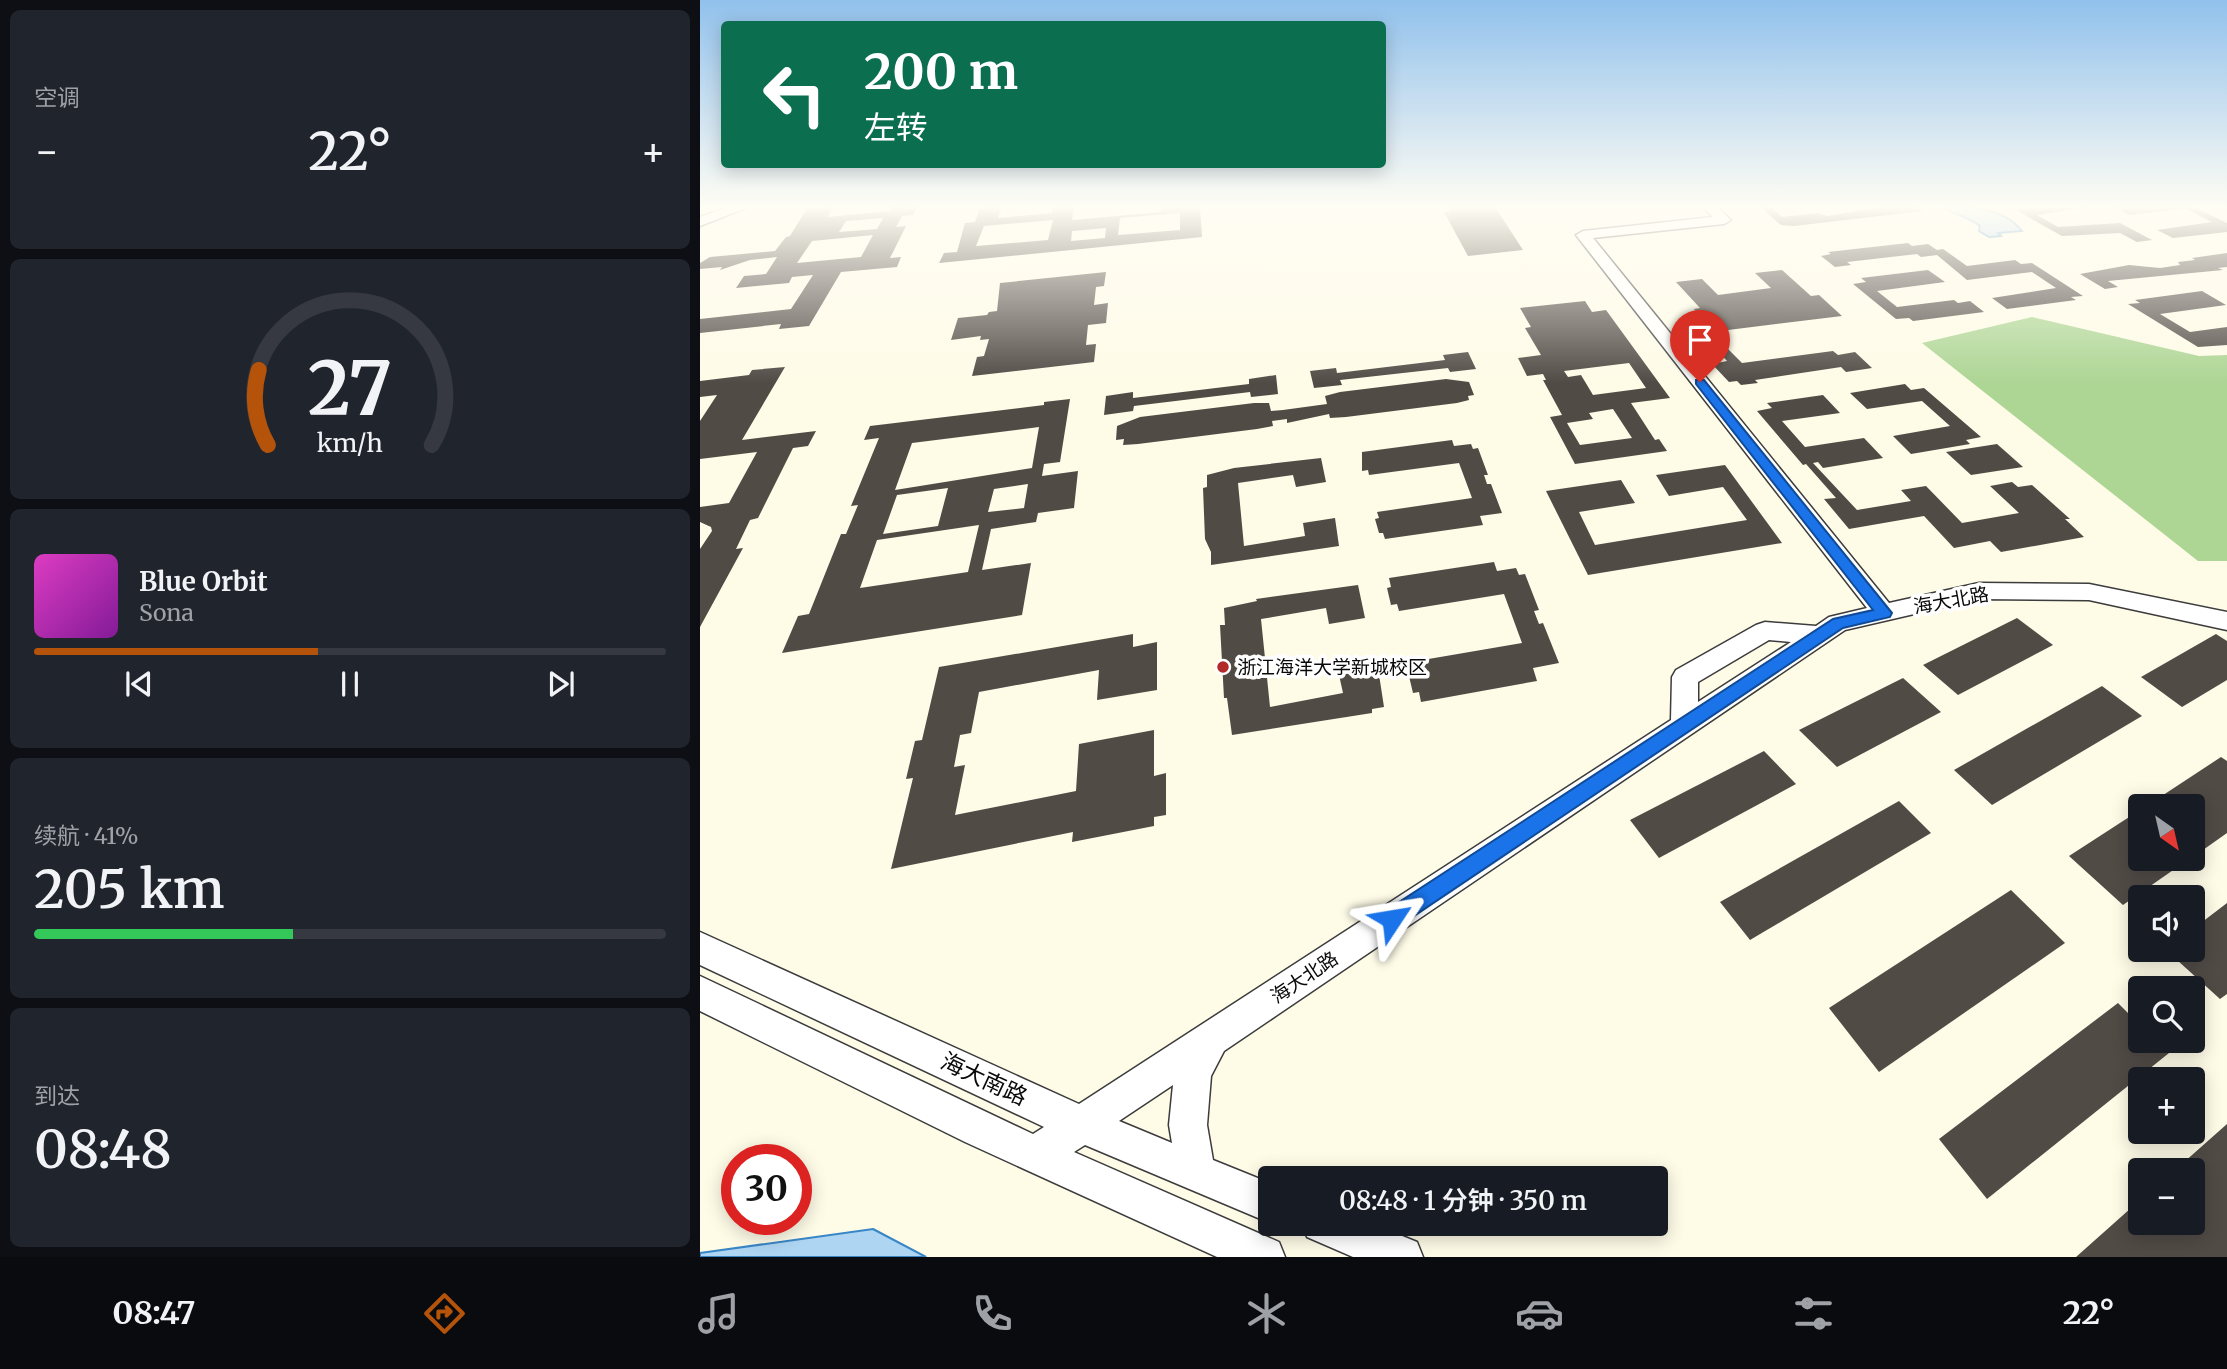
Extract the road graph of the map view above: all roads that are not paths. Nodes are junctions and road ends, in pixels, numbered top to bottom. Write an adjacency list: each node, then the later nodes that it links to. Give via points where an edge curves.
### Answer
1 (1607, 266): 2 (street)
2 (1884, 613): 3 (street, 海大北路, via 1979,591 2089,592); 4 (street, 海大北路, via 1838,623)
3 (2227, 621)
4 (1821, 635): 5 (street, 海大北路); 5 (street, via 1765,631 1685,677)
5 (1684, 726): 8 (street, 海大北路)
6 (700, 948): 9 (street, 海大南路)
7 (700, 993): 10 (street)
8 (1212, 1039): 9 (street, 海大北路); 11 (street, via 1193,1072 1188,1125)
9 (1082, 1125): 10 (street, 海大北路); 11 (street, 海大南路)
10 (1036, 1155): 14 (street)
11 (1196, 1172): 12 (street, 海大南路)
12 (1258, 1198)
13 (1352, 1236): 15 (street)
14 (1264, 1257)
15 (1402, 1257)

